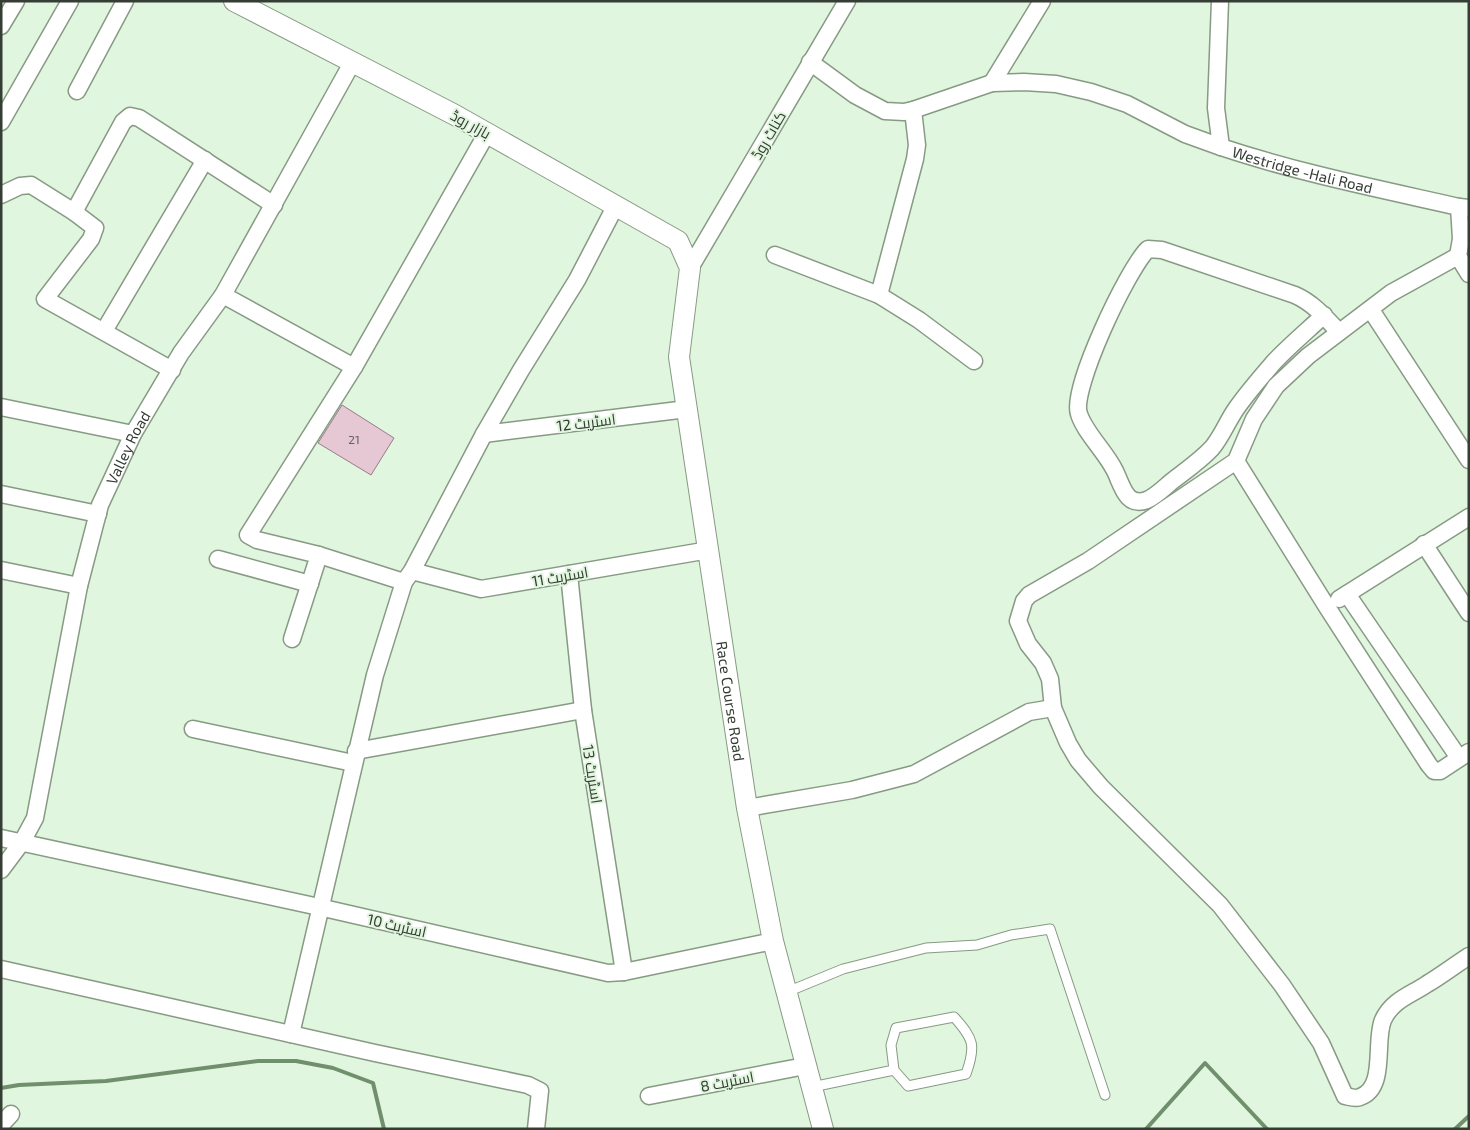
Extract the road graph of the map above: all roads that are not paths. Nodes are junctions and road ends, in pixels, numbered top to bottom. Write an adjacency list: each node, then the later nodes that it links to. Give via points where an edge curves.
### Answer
1 (16, 1): 8 (street)
2 (125, 1): 12 (street)
3 (234, 1): 10 (street, بازار روڈ)
4 (847, 1): 9 (street, کناٹ روڈ)
5 (1042, 1): 11 (street)
6 (1220, 1): 16 (street, Westridge -Hali Road, via 1216,108)
7 (69, 2): 14 (street)
8 (1, 26)
9 (810, 62): 13 (street, via 855,96 885,111); 25 (street, کناٹ روڈ)
10 (352, 63): 15 (street, بازار روڈ); 19 (street, Valley Road)
11 (992, 83): 13 (street); 16 (street, via 1056,84 1091,92 1126,104 1185,134)
12 (77, 91)
13 (913, 110): 27 (street, via 917,145 915,159)
14 (1, 122)
15 (487, 133): 20 (street, بازار روڈ); 34 (street)
16 (1221, 147): 21 (street, Westridge -Hali Road, via 1328,178)
17 (205, 160): 19 (street); 22 (street, via 139,118 130,116 123,122); 31 (street)
18 (1, 195): 22 (street, via 30,185)
19 (274, 205): 28 (street, Valley Road)
20 (616, 205): 25 (street, بازار روڈ, via 678,241); 39 (street, via 577,280)
21 (1464, 208): 24 (street)
22 (74, 212): 31 (street, via 94,228 91,239 46,299)
23 (775, 255): 27 (street)
24 (1458, 256): 26 (street); 29 (street, via 1392,292)
25 (690, 268): 37 (street, Race Course Road, via 679,357)
26 (1469, 274)
27 (880, 295): 33 (street)
28 (223, 296): 34 (street); 35 (street, Valley Road)
29 (1371, 310): 32 (street); 40 (street)
30 (1324, 315): 30 (street, via 1294,295 1162,250 1148,249 1140,256 1119,294 1091,358 1078,400 1078,413 1115,471 1122,490 1139,502 1151,498 1200,459 1222,436 1236,410 1275,361); 32 (street)
31 (104, 331): 35 (street)
32 (1339, 332): 41 (street, via 1276,386 1254,419)
33 (974, 361)
34 (354, 367): 47 (street, اسٹریٹ 11, via 248,534 257,540)
35 (172, 370): 38 (street, Valley Road)
36 (1, 407): 38 (street)
37 (687, 409): 39 (street, اسٹریٹ 12); 46 (street, Race Course Road)
38 (133, 434): 43 (street, Valley Road)
39 (484, 434): 51 (street)
40 (1469, 460)
41 (1236, 461): 55 (street); 58 (street, via 1024,601 1018,621 1050,679)
42 (1, 494): 43 (street)
43 (98, 514): 53 (street, Valley Road)
44 (1469, 518): 45 (street)
45 (1424, 544): 54 (street); 56 (street)
46 (709, 550): 50 (street, اسٹریٹ 11); 63 (street, Race Course Road)
47 (319, 555): 51 (street, اسٹریٹ 11); 52 (street)
48 (218, 559): 52 (street)
49 (1, 570): 53 (street)
50 (569, 574): 51 (street, اسٹریٹ 11, via 481,589); 59 (street, اسٹریٹ 13)
51 (408, 577): 62 (street, via 375,675)
52 (310, 584): 57 (street)
53 (80, 586): 65 (street, Valley Road, via 35,818)
54 (1347, 594): 55 (street); 61 (street)
55 (1327, 607): 61 (street, via 1428,765 1434,771 1440,771)
56 (1469, 613)
57 (292, 639)
58 (1053, 708): 63 (street, via 1029,712 914,774 852,790); 69 (street, via 1078,760 1101,787 1220,904 1282,985 1321,1043 1345,1096 1359,1098 1369,1093 1375,1084 1382,1022 1388,1012 1411,992)
59 (584, 710): 62 (street); 71 (street, اسٹریٹ 13)
60 (193, 729): 62 (street)
61 (1464, 755)
62 (354, 757): 67 (street)
63 (747, 808): 68 (street, Race Course Road)
64 (1, 838): 65 (street, اسٹریٹ 10)
65 (22, 842): 66 (street, Valley Road); 67 (street, اسٹریٹ 10)
66 (1, 870)
67 (319, 908): 71 (street, اسٹریٹ 10, via 608,973); 73 (street)
68 (773, 941): 71 (street, اسٹریٹ 10); 72 (street, Race Course Road)
69 (1469, 956)
70 (1, 969): 73 (street)
71 (624, 972)
72 (787, 992): 74 (street, Race Course Road); 77 (lane, via 843,969 926,948 977,946 1011,935 1050,929)
73 (291, 1034): 79 (street, via 528,1085 540,1091)
74 (805, 1066): 76 (street, Race Course Road); 78 (street, اسٹریٹ 8)
75 (894, 1070): 75 (lane, via 891,1045 896,1028 954,1016 968,1033 973,1054 966,1074 908,1086); 76 (lane)
76 (811, 1088): 80 (street, Race Course Road)
77 (1105, 1095)
78 (649, 1096)
79 (536, 1129)
80 (823, 1129)

